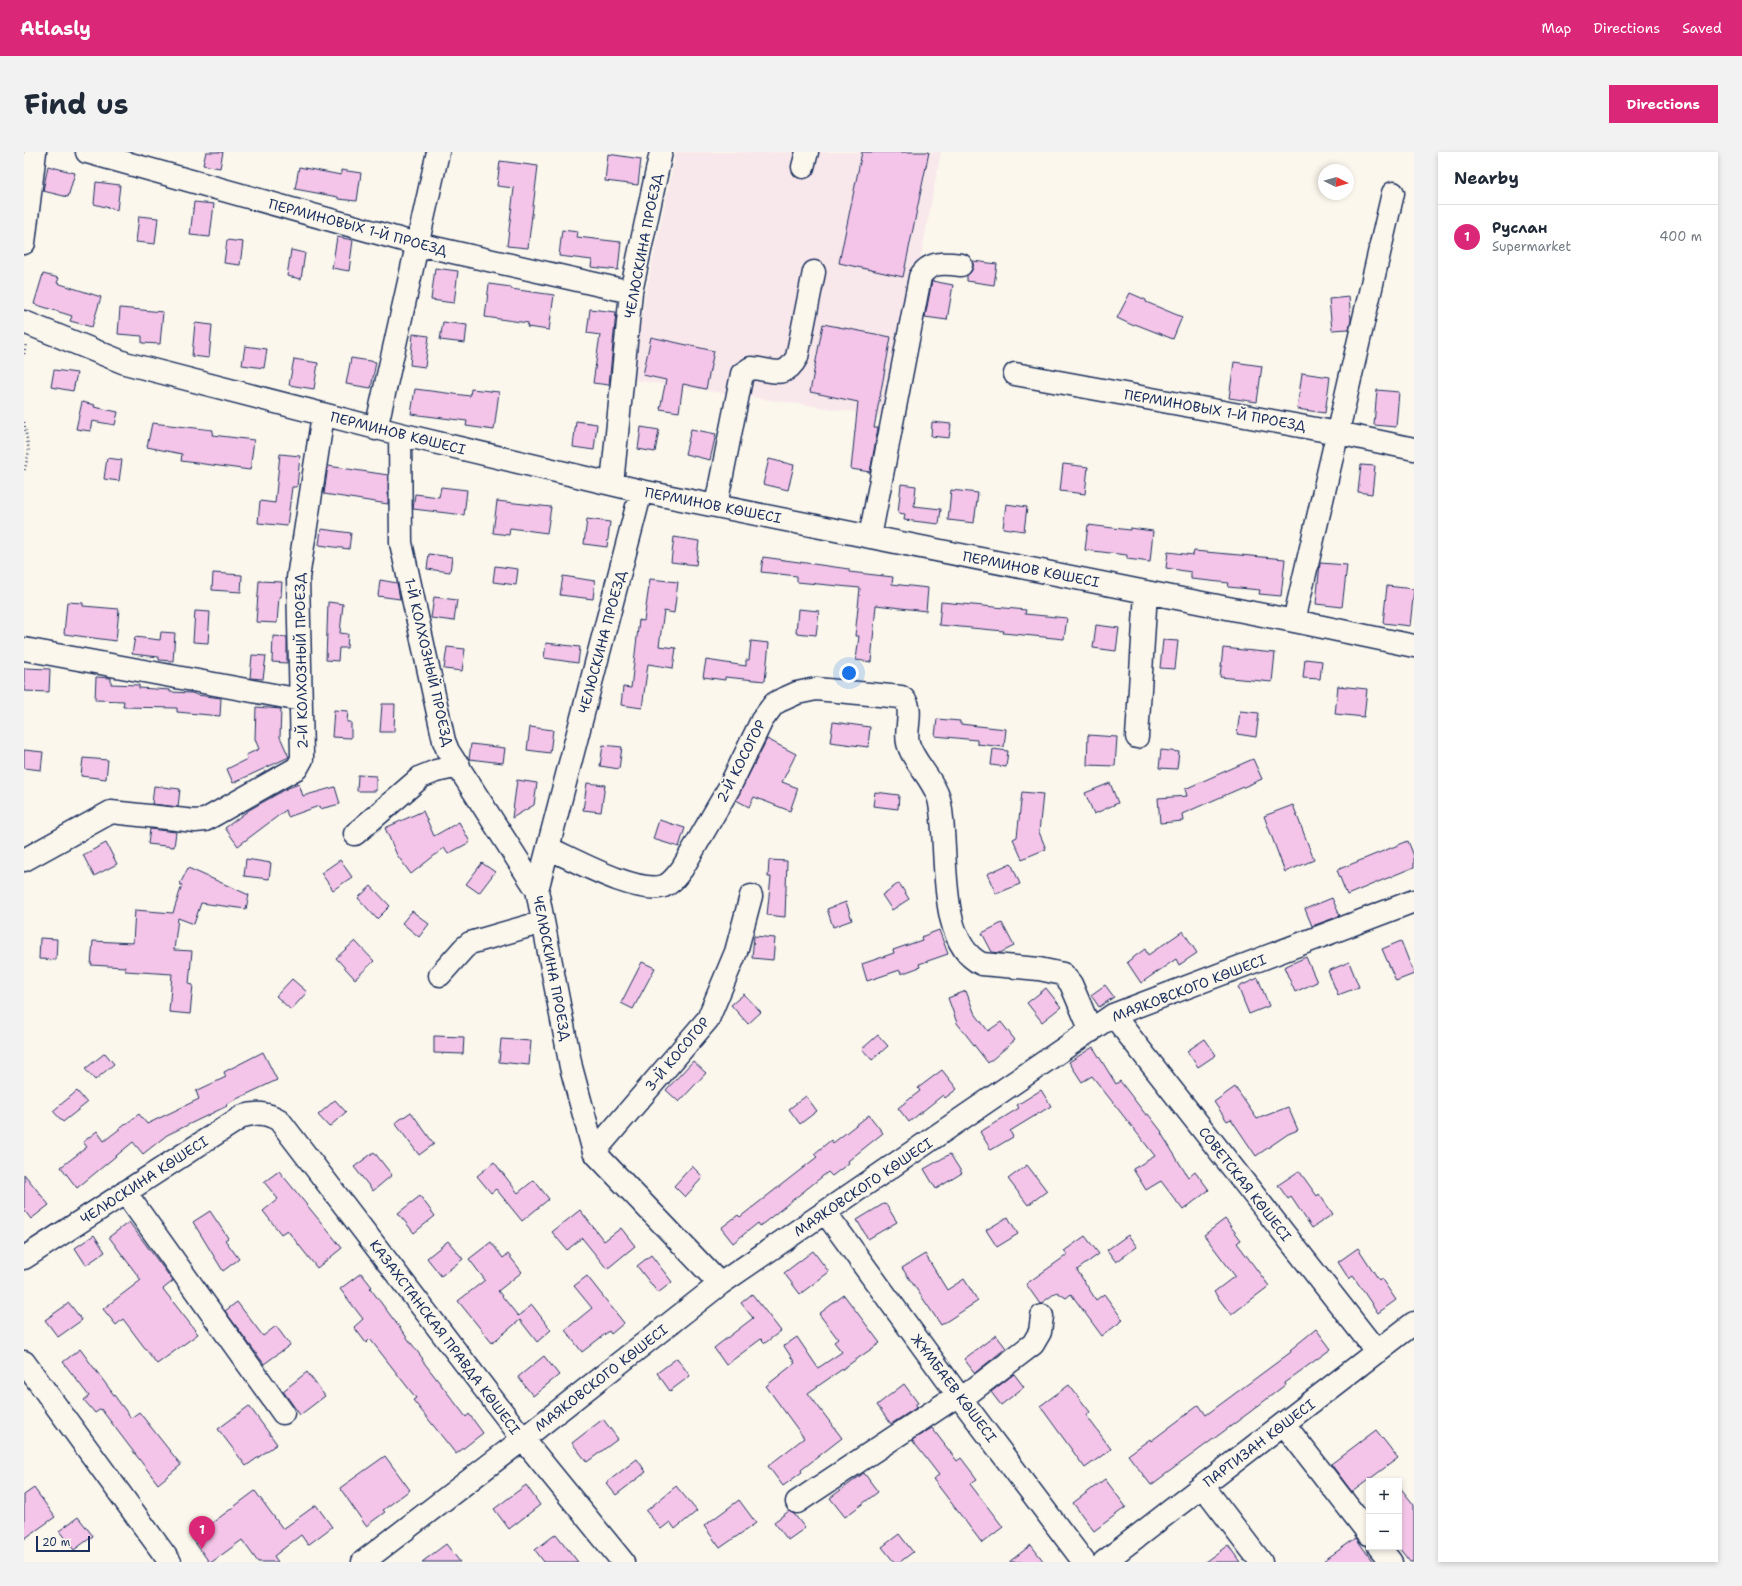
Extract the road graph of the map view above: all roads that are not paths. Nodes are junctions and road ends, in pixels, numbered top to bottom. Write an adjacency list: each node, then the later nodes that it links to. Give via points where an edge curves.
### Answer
1 (36, 152): 6 (street)
2 (87, 152): 7 (street, ПЕРМИНОВЫХ 1-Й ПРОЕЗД)
3 (438, 152): 7 (street)
4 (661, 152): 10 (street, ЧЕЛЮСКИНА ПРОЕЗД)
5 (1393, 193): 15 (street)
6 (24, 243)
7 (417, 244): 10 (street, ПЕРМИНОВЫХ 1-Й ПРОЕЗД); 14 (street)
8 (961, 265): 21 (street, via 937,264 928,268 920,277)
9 (814, 272): 20 (street, via 797,357 792,365 780,373 751,368 742,374)
10 (631, 292): 18 (street, ЧЕЛЮСКИНА ПРОЕЗД)
11 (24, 322): 13 (street, ПЕРМИНОВ КӨШЕСІ, via 125,363)
12 (1015, 374): 15 (street, ПЕРМИНОВЫХ 1-Й ПРОЕЗД)
13 (323, 415): 14 (street, ПЕРМИНОВ КӨШЕСІ); 26 (street, 2-Й КОЛХОЗНЫЙ ПРОЕЗД, via 298,578)
14 (376, 429): 16 (street, ПЕРМИНОВ КӨШЕСІ)
15 (1338, 433): 17 (street, ПЕРМИНОВЫХ 1-Й ПРОЕЗД); 23 (street)
16 (400, 434): 18 (street, ПЕРМИНОВ КӨШЕСІ); 28 (street, 1-Й КОЛХОЗНЫЙ ПРОЕЗД, via 401,543 443,736 448,751)
17 (1414, 449)
18 (612, 484): 19 (street, ПЕРМИНОВ КӨШЕСІ)
19 (641, 491): 20 (street, ПЕРМИНОВ КӨШЕСІ); 30 (street, ЧЕЛЮСКИНА ПРОЕЗД)
20 (716, 505): 21 (street, ПЕРМИНОВ КӨШЕСІ)
21 (870, 537): 22 (street, ПЕРМИНОВ КӨШЕСІ)
22 (1146, 592): 23 (street, ПЕРМИНОВ КӨШЕСІ); 27 (street)
23 (1294, 621): 24 (street, ПЕРМИНОВ КӨШЕСІ)
24 (1414, 646)
25 (24, 649): 26 (street)
26 (301, 700): 31 (street, 2-Й КОЛХОЗНЫЙ ПРОЕЗД, via 302,754 300,764 293,772 205,820 111,812)
27 (1137, 737)
28 (459, 766): 29 (street, via 436,770 421,777); 32 (street, 1-Й КОЛХОЗНЫЙ ПРОЕЗД)
29 (356, 834)
30 (548, 848): 32 (street, ЧЕЛЮСКИНА ПРОЕЗД); 38 (street, 2-Й КОСОГОР, via 634,885 666,885 682,869 729,788 762,720 779,700 816,689 901,697 905,699 909,710 908,742 939,800 951,915 964,949 982,964 1039,969 1063,974 1071,984)
31 (24, 860)
32 (537, 890): 35 (street, ЧЕЛЮСКИНА ПРОЕЗД)
33 (751, 896): 40 (street, 3-Й КОСОГОР, via 736,952 708,1019)
34 (1414, 901): 37 (street, МАЯКОВСКОГО КӨШЕСІ)
35 (543, 922): 36 (street, via 470,943); 40 (street, ЧЕЛЮСКИНА ПРОЕЗД, via 570,1067)
36 (440, 975)
37 (1113, 1015): 38 (street, МАЯКОВСКОГО КӨШЕСІ); 47 (street, СОВЕТСКАЯ КӨШЕСІ)
38 (1091, 1030): 42 (street, МАЯКОВСКОГО КӨШЕСІ)
39 (267, 1114): 41 (street, ЧЕЛЮСКИНА КӨШЕСІ, via 243,1116); 52 (street, КАЗАХСТАНСКАЯ ПРАВДА КӨШЕСІ, via 279,1120)
40 (594, 1152): 44 (street, ЧЕЛЮСКИНА ПРОЕЗД)
41 (125, 1192): 43 (street, ЧЕЛЮСКИНА КӨШЕСІ); 50 (street)
42 (825, 1212): 44 (street, МАЯКОВСКОГО КӨШЕСІ); 49 (street, ЖҰМБАЕВ КӨШЕСІ)
43 (24, 1258)
44 (720, 1284): 52 (street, МАЯКОВСКОГО КӨШЕСІ)
45 (1042, 1316): 49 (street, via 1040,1332 1034,1344)
46 (1414, 1323): 47 (street, ПАРТИЗАН КӨШЕСІ)
47 (1377, 1352): 51 (street, ПАРТИЗАН КӨШЕСІ)
48 (24, 1362): 57 (street)
49 (960, 1397): 54 (street); 60 (street, ЖҰМБАЕВ КӨШЕСІ)
50 (283, 1413)
51 (1284, 1424): 53 (street, ПАРТИЗАН КӨШЕСІ); 55 (street)
52 (524, 1439): 58 (street, МАЯКОВСКОГО КӨШЕСІ); 59 (street, КАЗАХСТАНСКАЯ ПРАВДА КӨШЕСІ)
53 (1203, 1486): 61 (street, ПАРТИЗАН КӨШЕСІ); 62 (street)
54 (797, 1502)
55 (1366, 1530)
56 (1381, 1550): 63 (street)
57 (170, 1562)
58 (363, 1562)
59 (622, 1562)
60 (1084, 1562)
61 (1104, 1562)
62 (1261, 1562)
63 (1391, 1562)

